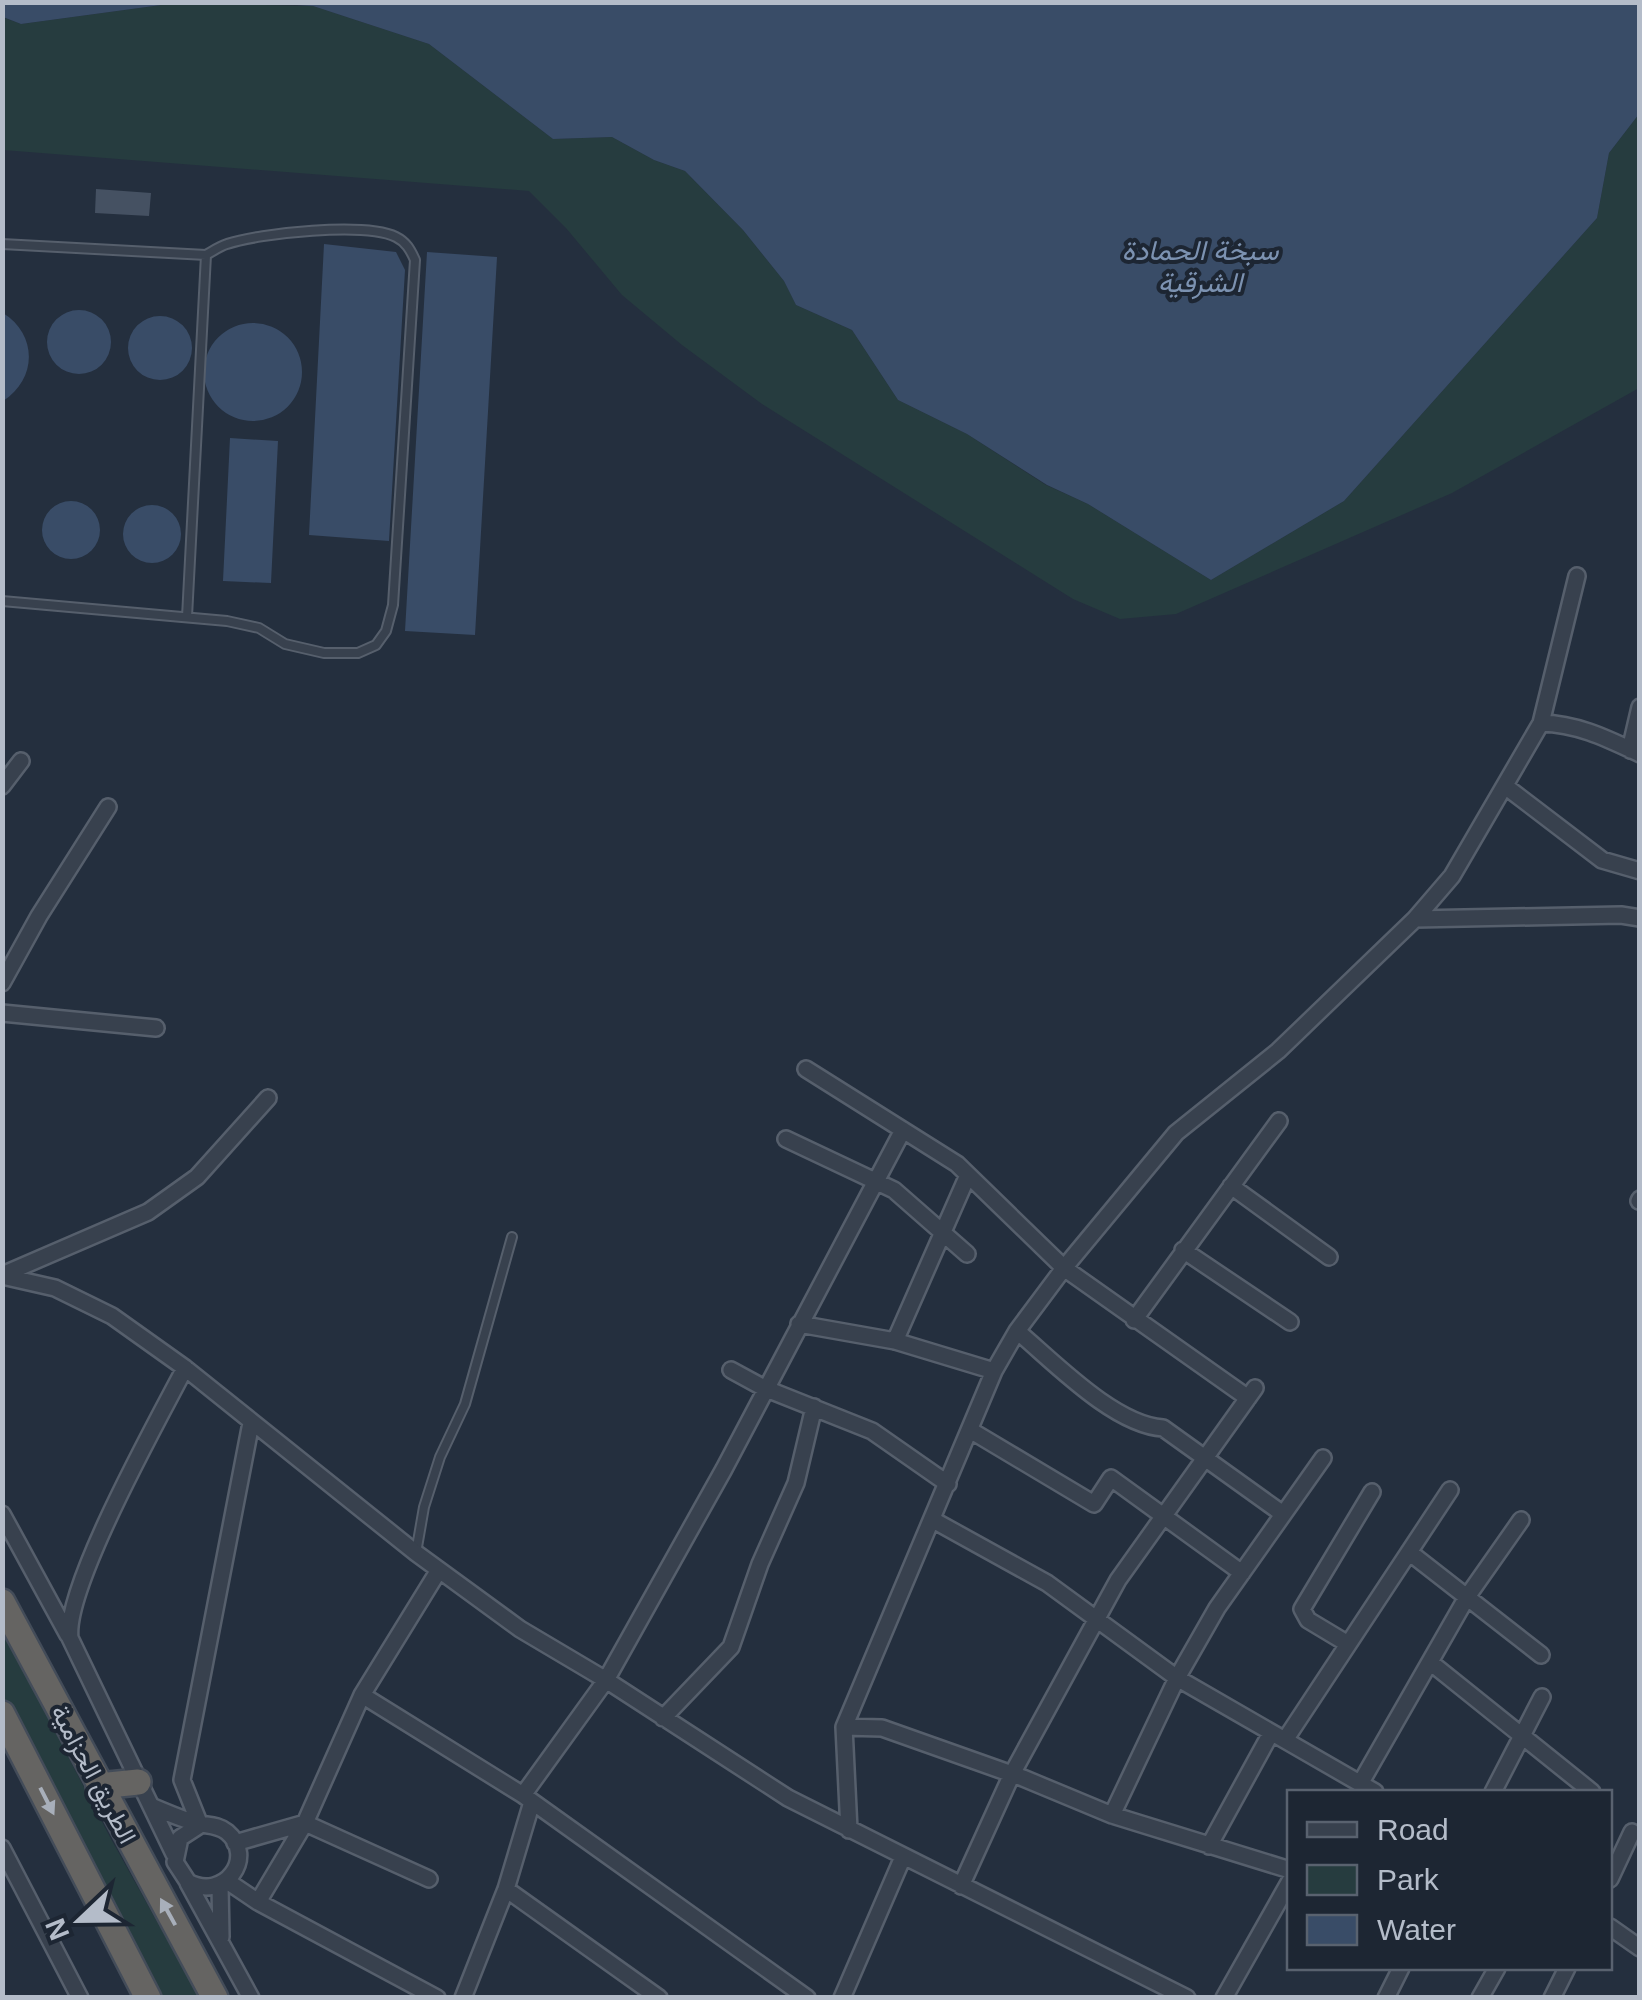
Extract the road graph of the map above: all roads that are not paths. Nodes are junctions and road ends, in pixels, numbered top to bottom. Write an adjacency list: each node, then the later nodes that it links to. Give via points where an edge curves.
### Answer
1 (2, 244): 2 (lane)
2 (206, 255): 5 (lane); 5 (lane, via 227,244 304,230 362,231 399,238 415,260 398,552 386,631 358,653 324,653 285,644 259,628)
3 (1577, 576): 7 (street)
4 (2, 601): 5 (lane)
5 (187, 617)
6 (1640, 707): 8 (street)
7 (1541, 723): 8 (street, via 1592,732); 11 (street)
8 (1635, 752)
9 (21, 761): 10 (street)
10 (2, 786)
11 (1504, 786): 13 (street, via 1602,860); 15 (street, via 1452,876)
12 (108, 807): 16 (street)
13 (1640, 871)
14 (1640, 918): 15 (street)
15 (1415, 920): 32 (street, via 1278,1051 1176,1133)
16 (2, 983)
17 (2, 1013): 18 (street)
18 (156, 1028)
19 (806, 1069): 22 (street)
20 (268, 1098): 33 (street, via 197,1177 148,1212)
21 (1279, 1121): 26 (street)
22 (902, 1130): 24 (street); 25 (street)
23 (786, 1138): 25 (street)
24 (968, 1174): 27 (street); 32 (street)
25 (877, 1179): 27 (street); 36 (street)
26 (1231, 1186): 29 (street); 31 (street)
27 (942, 1232): 30 (street); 38 (street)
28 (512, 1238): 56 (lane, via 465,1404 424,1507)
29 (1183, 1250): 34 (street); 35 (street)
30 (966, 1254)
31 (1329, 1257)
32 (1064, 1268): 34 (street); 37 (street)
33 (2, 1276): 39 (street, via 91,1304)
34 (1134, 1320): 46 (street, via 1252,1393)
35 (1290, 1322)
36 (799, 1324): 38 (street); 42 (street)
37 (1017, 1331): 41 (street); 46 (street, via 1098,1398 1143,1427 1163,1428)
38 (894, 1340): 41 (street)
39 (185, 1368): 44 (street); 63 (street, via 107,1525 78,1595)
40 (731, 1370): 42 (street)
41 (994, 1371): 45 (street)
42 (764, 1388): 43 (street); 68 (street)
43 (814, 1407): 48 (street, via 872,1431); 72 (street, via 796,1483 731,1647)
44 (251, 1423): 56 (street); 88 (street, via 182,1780)
45 (970, 1430): 48 (street); 53 (street, via 1094,1504 1110,1478)
46 (1205, 1458): 52 (street); 53 (street)
47 (1323, 1458): 52 (street)
48 (948, 1484): 54 (street)
49 (1450, 1490): 57 (street)
50 (1372, 1492): 64 (street, via 1302,1609 1308,1620)
51 (2, 1514): 63 (street)
52 (1283, 1514): 59 (street)
53 (1163, 1517): 59 (street); 62 (street)
54 (933, 1520): 62 (street); 73 (street)
55 (1521, 1520): 60 (street)
56 (416, 1552): 58 (street)
57 (1409, 1552): 60 (street); 64 (street)
58 (439, 1570): 68 (street, via 520,1630); 69 (street)
59 (1242, 1573): 67 (street)
60 (1467, 1598): 65 (street); 66 (street)
61 (2, 1602): 79 (highway, الطريق الحزامية)
62 (1096, 1617): 67 (street); 76 (street)
63 (70, 1638): 78 (street)
64 (1348, 1644): 74 (street)
65 (1541, 1655)
66 (1430, 1662): 75 (street); 77 (street)
67 (1178, 1678): 74 (street); 86 (street)
68 (606, 1680): 72 (street); 84 (street)
69 (362, 1694): 84 (street); 87 (street)
70 (1542, 1697): 75 (street)
71 (2, 1714): 113 (highway, one-way to 113)
72 (663, 1718): 89 (street)
73 (844, 1727): 76 (street, via 882,1728); 89 (street)
74 (1278, 1736): 77 (street); 92 (street)
75 (1521, 1738): 82 (street); 83 (street)
76 (1012, 1774): 86 (street); 101 (street)
77 (1353, 1780): 80 (street); 81 (street)
78 (138, 1782): 79 (highway); 85 (street)
79 (99, 1786): 114 (highway, الطريق الحزامية, one-way to 79)
80 (1340, 1790)
81 (1371, 1790)
82 (1493, 1790)
83 (1589, 1790)
84 (528, 1799): 103 (street); 118 (street)
85 (151, 1806): 88 (street); 94 (street)
86 (1112, 1815): 92 (street)
87 (306, 1823): 91 (street); 98 (street); 104 (street)
88 (200, 1825): 91 (street, via 224,1830); 94 (street, via 180,1838)
89 (850, 1830): 95 (street)
90 (1632, 1832): 97 (street)
91 (235, 1842): 100 (street, via 238,1859)
92 (1210, 1846): 96 (street)
93 (2, 1848): 112 (street)
94 (174, 1854): 99 (street)
95 (903, 1857): 101 (street); 119 (street)
96 (1287, 1869)
97 (1612, 1875)
98 (429, 1879)
99 (188, 1882): 100 (street, via 204,1888); 106 (street)
100 (223, 1883): 104 (street); 106 (street)
101 (962, 1886): 120 (street)
102 (1287, 1886): 121 (street)
103 (506, 1889): 116 (street); 117 (street)
104 (258, 1902): 111 (street)
105 (1612, 1927): 107 (street)
106 (221, 1941): 115 (street)
107 (1640, 1948)
108 (1400, 1970): 122 (street)
109 (1496, 1970): 123 (street)
110 (1566, 1970): 124 (street)
111 (428, 1995)
112 (80, 1998)
113 (148, 1998)
114 (215, 1998)
115 (251, 1998)
116 (463, 1998)
117 (659, 1998)
118 (807, 1998)
119 (842, 1998)
120 (1187, 1998)
121 (1224, 1998)
122 (1386, 1998)
123 (1480, 1998)
124 (1552, 1998)

